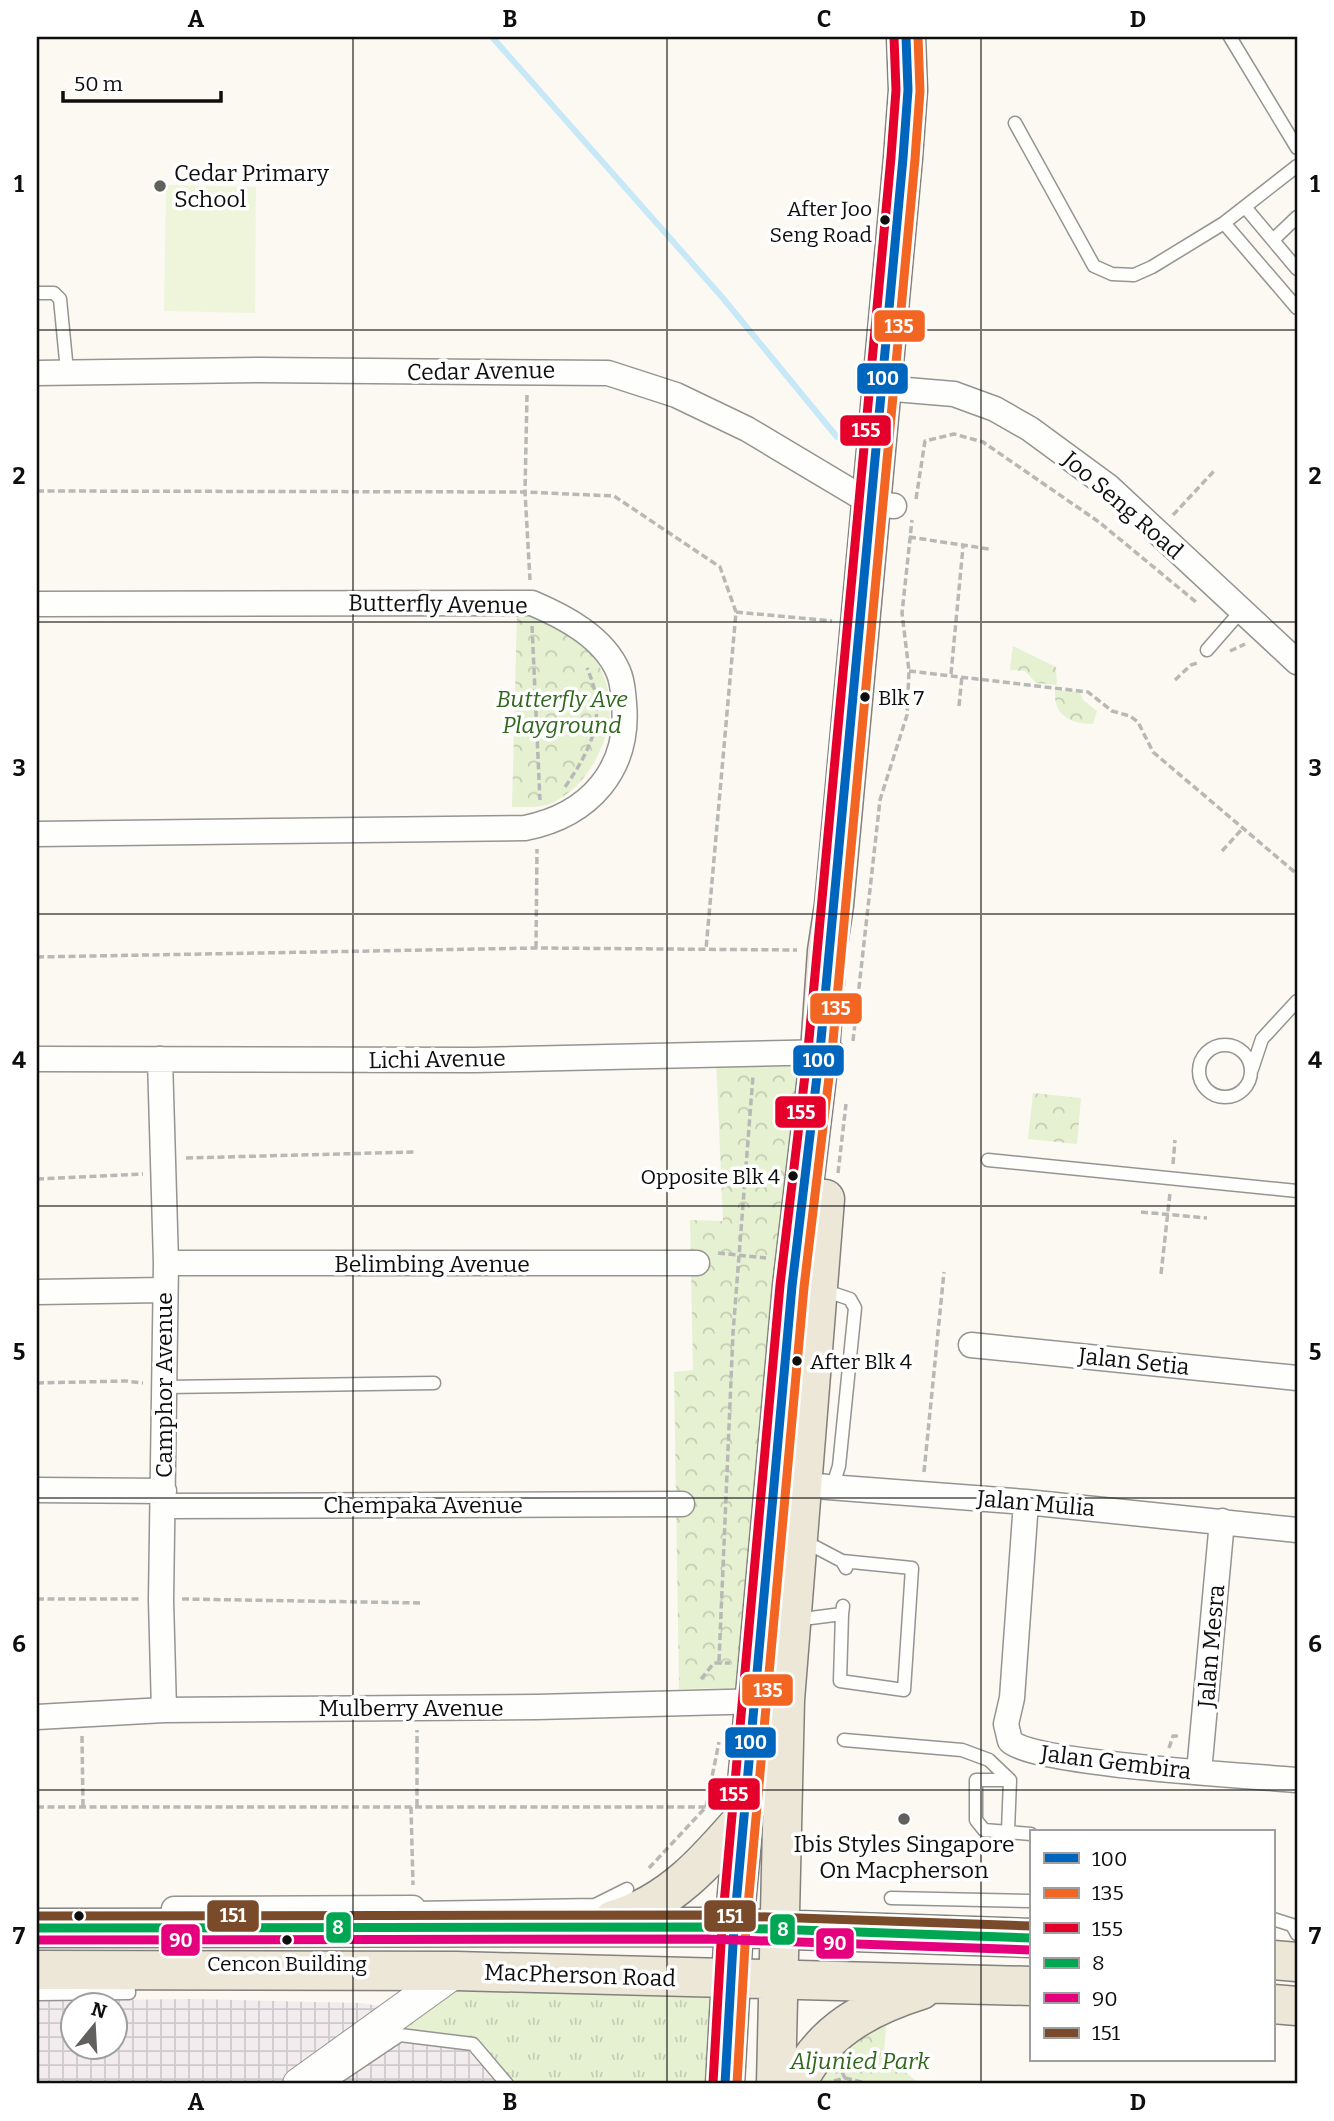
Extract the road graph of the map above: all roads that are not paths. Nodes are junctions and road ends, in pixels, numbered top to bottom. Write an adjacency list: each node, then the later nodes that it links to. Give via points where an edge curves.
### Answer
1 (906, 37): 16 (main road, via 908,90)
2 (932, 37): 16 (main road, via 930,112)
3 (1230, 37): 5 (lane)
4 (1015, 123): 9 (lane, via 1094,266 1112,274 1134,275)
5 (1297, 148)
6 (1297, 166): 7 (lane)
7 (1245, 207): 9 (lane); 10 (lane)
8 (1297, 216): 10 (lane)
9 (1224, 223): 13 (lane)
10 (1274, 239): 11 (lane)
11 (1297, 268)
12 (37, 293): 14 (lane, via 54,293 60,299)
13 (1295, 301)
14 (67, 371): 15 (street, Cedar Avenue); 17 (street, Cedar Avenue, via 608,373 647,383 747,429)
15 (37, 373)
16 (893, 389): 17 (main road); 19 (street, Joo Seng Road, via 954,394 1031,429 1109,486)
17 (891, 515): 26 (main road, via 852,942); 26 (main road, via 827,951)
18 (37, 604): 22 (street, Butterfly Avenue, via 555,612 598,642 618,670 626,718 622,748 601,786 584,803 536,826 381,832)
19 (1234, 619): 20 (lane); 21 (street, Joo Seng Road)
20 (1207, 650)
21 (1297, 662)
22 (37, 834)
23 (1297, 1001): 24 (lane)
24 (1262, 1039): 25 (lane); 29 (lane)
25 (1236, 1047): 29 (lane, via 1244,1052); 29 (lane, via 1217,1046 1208,1051 1199,1071 1202,1083 1220,1097 1233,1096 1243,1090)
26 (836, 1052): 28 (street, Lichi Avenue, via 460,1060); 34 (main road)
27 (37, 1059): 28 (street, Lichi Avenue)
28 (160, 1059): 33 (street, Camphor Avenue)
29 (1252, 1069)
30 (988, 1160): 31 (lane)
31 (1297, 1191)
32 (697, 1262): 33 (street, Belimbing Avenue)
33 (166, 1263): 35 (street, Camphor Avenue)
34 (794, 1278): 41 (main road); 41 (lane, via 850,1299 855,1308 839,1466)
35 (164, 1290): 36 (street); 40 (street, Camphor Avenue)
36 (37, 1292)
37 (971, 1345): 38 (street, Jalan Setia)
38 (1297, 1378)
39 (433, 1383): 40 (lane)
40 (165, 1387): 43 (street, Camphor Avenue)
41 (803, 1484): 44 (street, Jalan Mulia); 48 (main road); 50 (main road)
42 (37, 1490): 43 (street, Chempaka Avenue)
43 (163, 1498): 45 (street, Chempaka Avenue); 51 (street, Camphor Avenue)
44 (1026, 1502): 46 (street, Jalan Mulia); 54 (street, Jalan Gembira, via 1012,1698 1006,1724 1010,1741 1034,1754)
45 (682, 1504)
46 (1222, 1521): 47 (street, Jalan Mulia); 54 (street, Jalan Mesra)
47 (1297, 1530)
48 (797, 1537): 49 (main road); 49 (lane, via 844,1564 912,1567 904,1690 840,1681 842,1610)
49 (790, 1621): 50 (main road)
50 (771, 1701): 51 (street, Mulberry Avenue); 57 (main road); 70 (main road)
51 (164, 1710): 52 (street, Mulberry Avenue)
52 (37, 1717)
53 (844, 1740): 55 (lane, via 962,1750 989,1760)
54 (1199, 1772): 56 (street, Jalan Gembira)
55 (1010, 1780): 58 (lane); 58 (lane, via 976,1780 976,1820 984,1830)
56 (1297, 1780)
57 (745, 1812): 67 (main road, via 677,1888 635,1914); 68 (main road)
58 (1009, 1831): 59 (lane)
59 (1030, 1834)
60 (627, 1889): 64 (lane, via 595,1905)
61 (891, 1898): 62 (lane)
62 (1030, 1901)
63 (37, 1909): 65 (street, MacPherson Road)
64 (502, 1916): 65 (main road, MacPherson Road); 67 (main road, MacPherson Road)
65 (413, 1917): 69 (main road, MacPherson Road)
66 (1274, 1919): 71 (lane, via 1292,1925)
67 (596, 1926): 68 (main road, MacPherson Road)
68 (734, 1927): 70 (main road, MacPherson Road); 77 (main road)
69 (37, 1928)
70 (778, 1928): 72 (main road, MacPherson Road); 78 (main road)
71 (1297, 1934)
72 (1030, 1938)
73 (1274, 1960): 74 (main road)
74 (1297, 1962)
75 (37, 1970): 76 (main road, MacPherson Road)
76 (128, 1970): 80 (main road, MacPherson Road); 82 (lane, via 129,1993)
77 (731, 1979): 78 (main road, MacPherson Road); 80 (main road, MacPherson Road, via 456,1971); 88 (main road)
78 (780, 1980): 79 (main road, MacPherson Road); 89 (main road)
79 (946, 1984): 81 (main road, MacPherson Road); 90 (main road, via 888,2001 852,2020 818,2048)
80 (411, 1985): 85 (street)
81 (1030, 1986)
82 (37, 1994)
83 (1274, 2004): 84 (main road)
84 (1297, 2006)
85 (331, 2075): 86 (street); 87 (lane, via 400,2035 473,2044)
86 (299, 2084)
87 (507, 2084)
88 (725, 2084)
89 (776, 2084)
90 (797, 2084)

